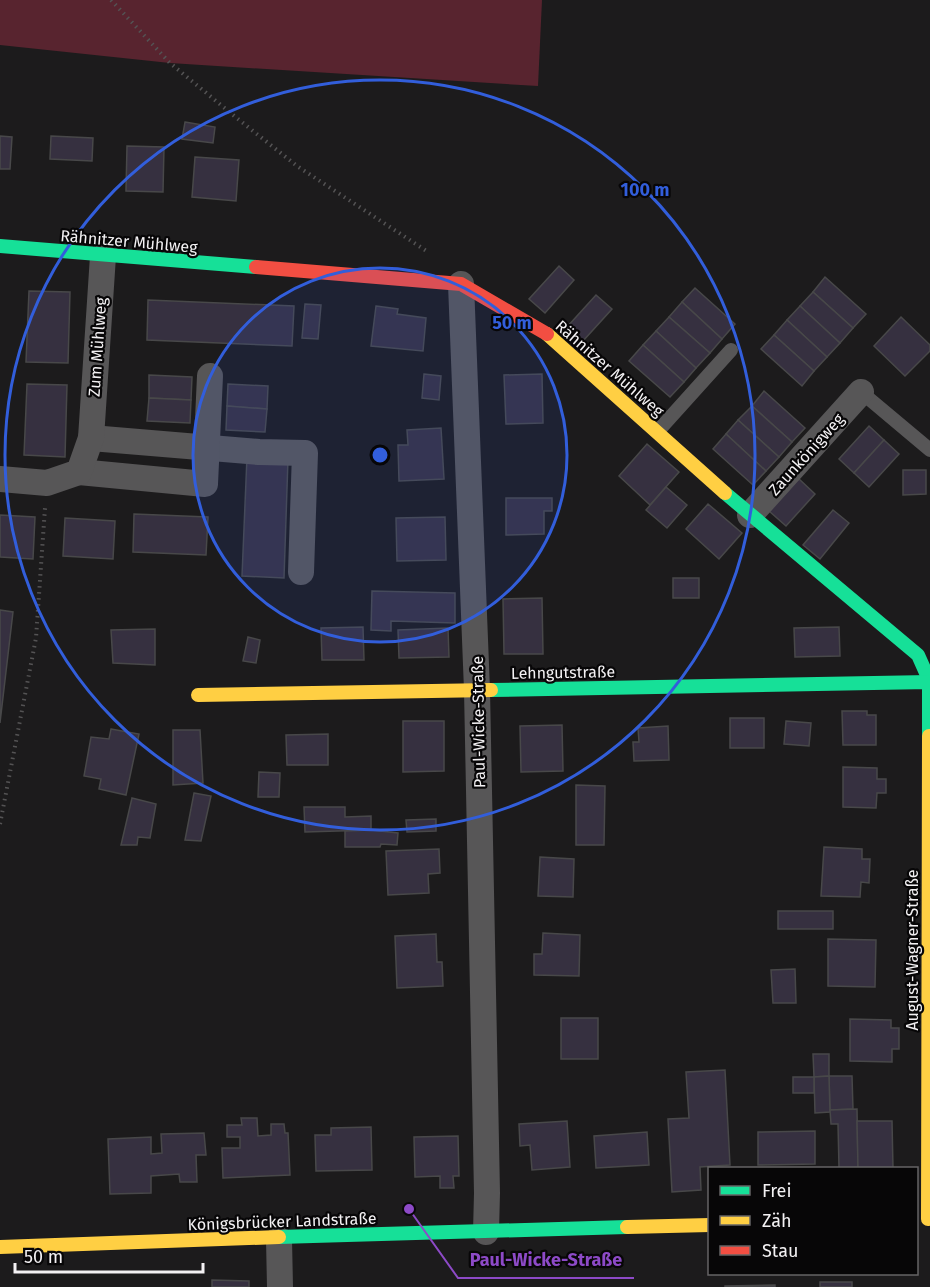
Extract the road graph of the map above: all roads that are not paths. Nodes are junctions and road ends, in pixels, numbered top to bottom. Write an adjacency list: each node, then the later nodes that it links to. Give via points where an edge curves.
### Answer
1 (0, 246): 2 (street, Rähnitzer Mühlweg)
2 (103, 256): 3 (street, Rähnitzer Mühlweg); 8 (street, Zum Mühlweg)
3 (461, 284): 7 (street, Rähnitzer Mühlweg, via 550,336); 16 (street, Paul-Wicke-Straße)
4 (731, 350): 7 (lane)
5 (210, 376): 9 (street)
6 (861, 392): 10 (lane); 13 (street, Zaunkönigweg)
7 (658, 431): 13 (street, Rähnitzer Mühlweg)
8 (91, 438): 9 (street); 11 (street, Zum Mühlweg)
9 (207, 448): 11 (street, via 205,484); 14 (street, via 305,453)
10 (930, 450)
11 (79, 472): 12 (street, via 47,483)
12 (0, 479)
13 (750, 515): 15 (street, Rähnitzer Mühlweg, via 918,655)
14 (301, 572)
15 (929, 682): 16 (street, Lehngutstraße); 18 (street, August-Wagner-Straße)
16 (477, 690): 17 (street, Lehngutstraße); 20 (street, Paul-Wicke-Straße)
17 (198, 694)
18 (925, 1219)
19 (708, 1225): 20 (street, Königsbrücker Landstraße)
20 (486, 1232): 21 (street, Königsbrücker Landstraße)
21 (279, 1239): 22 (street, Königsbrücker Landstraße); 23 (street)
22 (0, 1247)
23 (280, 1287)

